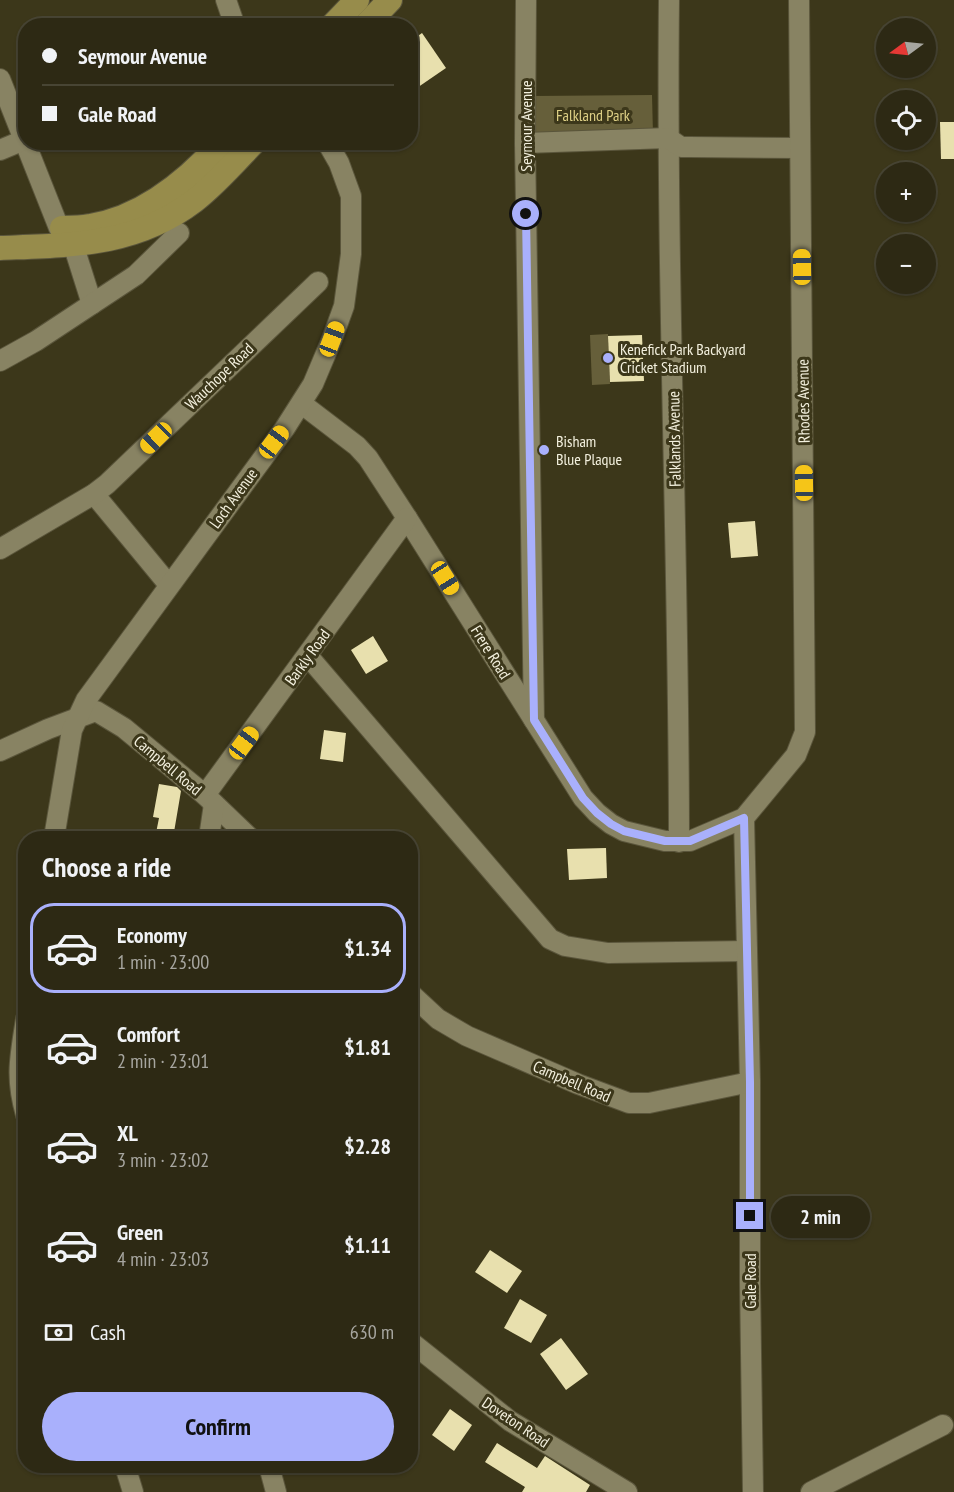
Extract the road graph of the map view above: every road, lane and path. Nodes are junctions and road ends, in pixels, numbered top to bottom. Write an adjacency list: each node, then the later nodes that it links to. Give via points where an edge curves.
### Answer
1 (226, 0): 7 (street)
2 (357, 0): 8 (main road)
3 (390, 0): 9 (main road)
4 (526, 0): 14 (street, Seymour Avenue)
5 (669, 0): 12 (street, Falklands Avenue)
6 (799, 0): 15 (street, Rhodes Avenue)
7 (232, 18)
8 (340, 18)
9 (373, 18)
10 (0, 79): 11 (street)
11 (18, 125)
12 (668, 138): 14 (street); 15 (street, via 681,147); 42 (street, Falklands Avenue)
13 (18, 142): 16 (street)
14 (525, 143): 35 (street, Seymour Avenue)
15 (800, 148): 38 (street, Rhodes Avenue, via 805,732 796,755)
16 (0, 150)
17 (28, 150): 23 (street)
18 (213, 150): 23 (main road, via 179,182 137,211)
19 (246, 150): 23 (main road, via 196,199 162,221 104,241)
20 (332, 150): 28 (street, Loch Avenue, via 351,196 347,289 338,324)
21 (0, 231): 23 (main road)
22 (179, 232): 26 (street, via 136,275)
23 (66, 236): 24 (main road); 26 (street)
24 (0, 248)
25 (318, 282): 29 (street, Wauchope Road)
26 (92, 304): 27 (street)
27 (0, 361)
28 (302, 404): 30 (street, Frere Road, via 368,458); 32 (street, Loch Avenue)
29 (93, 494): 31 (street, Wauchope Road); 32 (street)
30 (408, 518): 33 (street, Barkly Road); 35 (street, Frere Road)
31 (0, 549)
32 (169, 585): 34 (street, Loch Avenue)
33 (308, 656): 37 (street, Barkly Road); 43 (street, via 550,939 565,946 608,953)
34 (77, 717): 36 (street); 37 (street, Campbell Road, via 101,713); 39 (street, Loch Avenue)
35 (534, 720): 42 (street, Frere Road, via 583,798 597,813 624,831)
36 (0, 751)
37 (210, 799): 40 (street, Barkly Road); 41 (street, Campbell Road)
38 (744, 818): 42 (street, Frere Road, via 703,837); 43 (street, Gale Road)
39 (55, 831)
40 (208, 831)
41 (243, 831)
42 (679, 842)
43 (747, 951): 45 (street, Gale Road)
44 (418, 1000): 45 (street, Campbell Road, via 459,1032 629,1103 649,1103)
45 (750, 1082): 53 (street, Gale Road)
46 (418, 1348): 52 (street, Doveton Road, via 510,1421)
47 (943, 1425): 54 (street)
48 (127, 1473): 50 (street)
49 (271, 1473): 51 (street)
50 (133, 1492)
51 (276, 1492)
52 (627, 1492)
53 (753, 1492)
54 (811, 1492)

